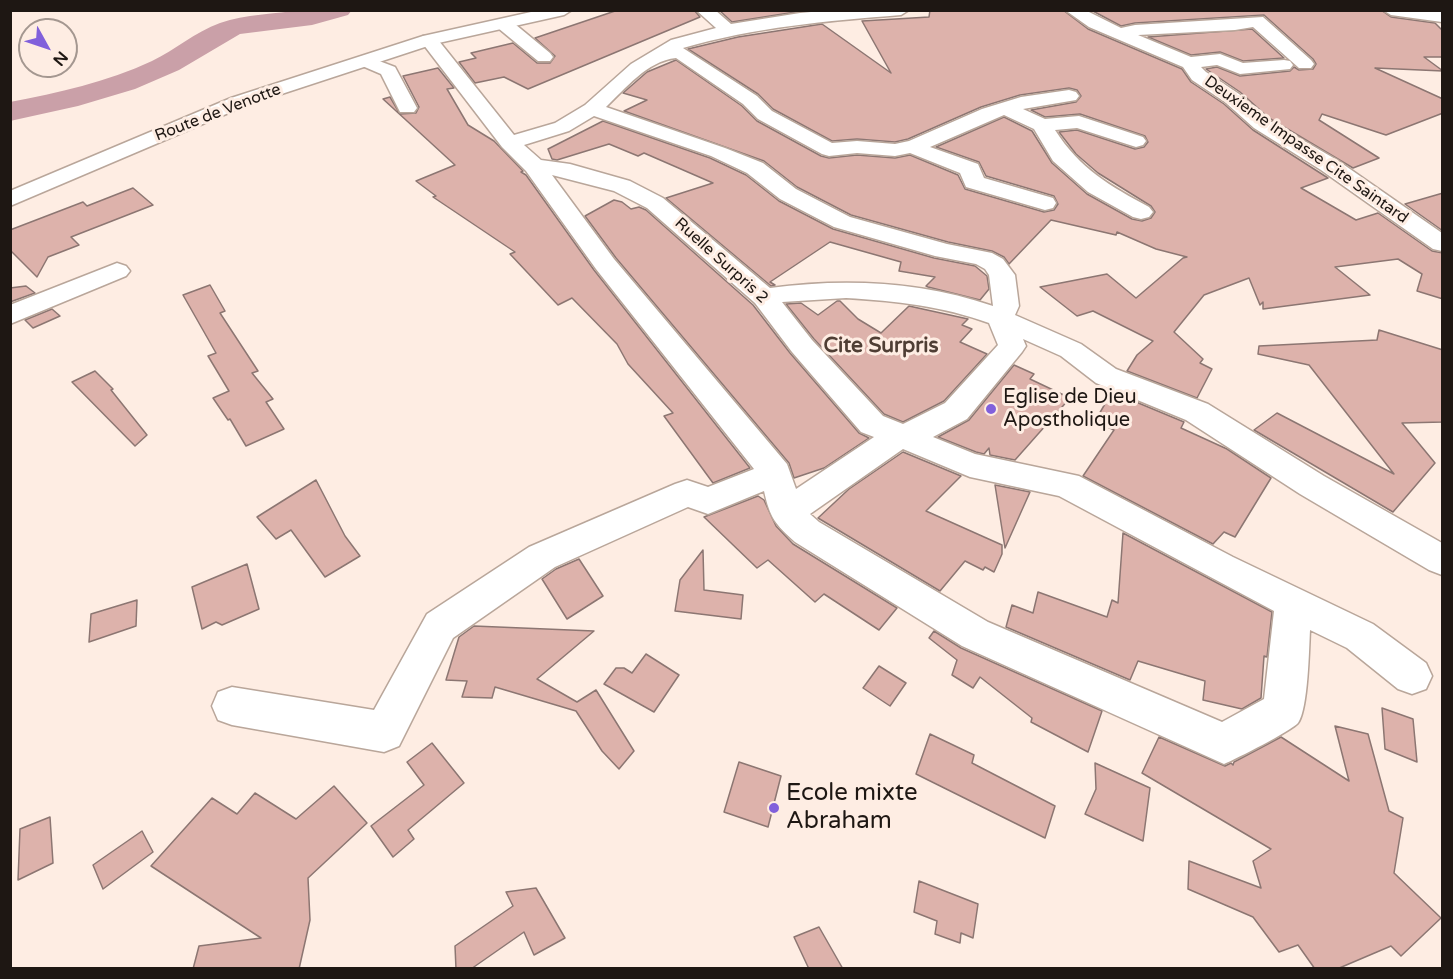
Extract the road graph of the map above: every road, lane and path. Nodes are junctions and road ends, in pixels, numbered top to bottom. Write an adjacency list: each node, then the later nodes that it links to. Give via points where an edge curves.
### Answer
1 (564, 10): 7 (street, Route de Venotte)
2 (704, 10): 8 (street)
3 (901, 10): 8 (street, via 800,18)
4 (1073, 10): 9 (street, Deuxieme Impasse Cite Saintard)
5 (1391, 10): 6 (street)
6 (1443, 17)
7 (504, 24): 10 (street, Route de Venotte); 12 (street)
8 (728, 30): 11 (street, via 677,44)
9 (1119, 33): 14 (street, Deuxieme Impasse Cite Saintard); 15 (street, via 1257,21)
10 (429, 40): 13 (street, Route de Venotte); 23 (street)
11 (660, 54): 20 (street, via 637,68); 24 (street, via 679,52 750,99 765,115 829,150 895,150)
12 (544, 57)
13 (366, 61): 18 (street, via 389,71); 26 (street, Route de Venotte, via 238,102)
14 (1189, 63): 16 (street, via 1220,59 1240,69); 29 (street, Deuxieme Impasse Cite Saintard, via 1199,76 1261,124 1329,165)
15 (1305, 64)
16 (1284, 65)
17 (1069, 96): 19 (street)
18 (406, 108)
19 (1005, 108): 21 (street); 24 (street)
20 (592, 109): 23 (street, via 562,127); 33 (street, via 755,168 788,194 842,222 944,251 984,258 1002,276 1006,306)
21 (1042, 125): 22 (street, via 1079,122); 28 (street, via 1061,156 1096,188)
22 (1136, 141)
23 (510, 143): 25 (street)
24 (915, 146): 27 (street, via 970,169 974,182)
25 (534, 166): 31 (street, Ruelle Surpris 2, via 570,171 622,186 655,203); 35 (street, via 605,264)
26 (10, 199)
27 (1045, 203)
28 (1141, 212)
29 (1443, 244)
30 (117, 271): 32 (street)
31 (764, 297): 33 (street, via 846,290 908,294 966,306); 34 (street, Ruelle Surpris 2, via 872,424)
32 (10, 316)
33 (1000, 318): 34 (street, via 1012,346 956,411); 37 (street, via 1071,350 1106,376 1197,412 1312,485)
34 (898, 437): 36 (street); 38 (street, Ruelle Surpris 2, via 970,465 1067,485)
35 (776, 473): 36 (street); 40 (street, via 708,501 687,494 542,557 440,626 384,732)
36 (786, 513): 38 (street, via 807,532 975,634 1224,744 1283,710)
37 (1443, 560)
38 (1294, 603): 39 (street, Ruelle Surpris 2, via 1360,636)
39 (1412, 676)
40 (232, 706)

